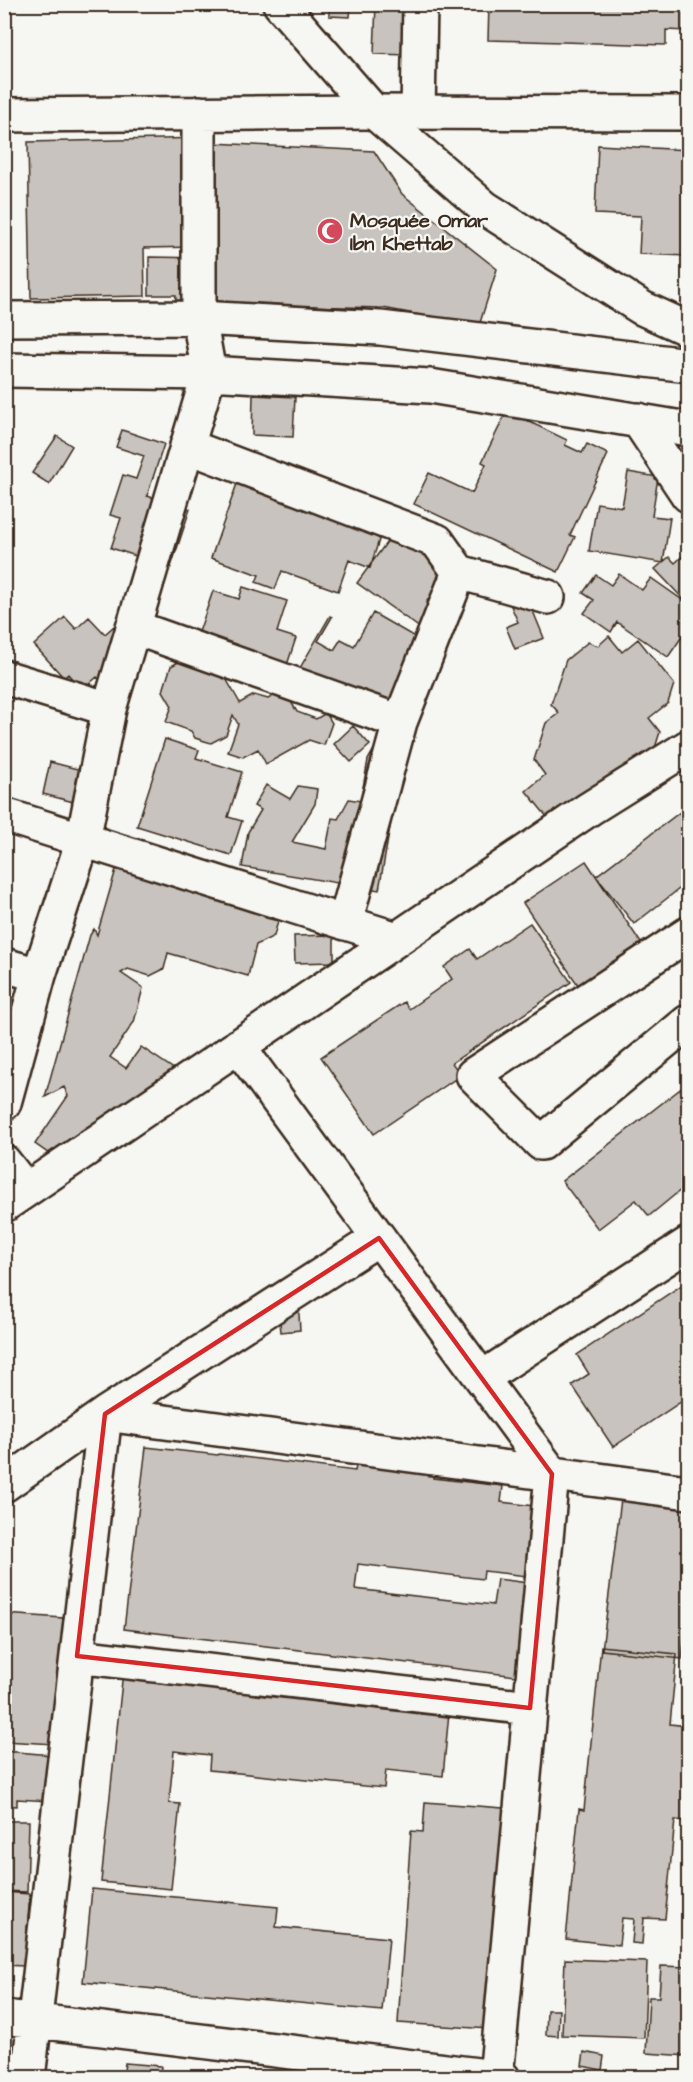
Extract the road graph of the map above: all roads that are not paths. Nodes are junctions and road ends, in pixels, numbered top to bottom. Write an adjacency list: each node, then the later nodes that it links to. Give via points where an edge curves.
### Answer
1 (280, 4): 3 (street)
2 (420, 4): 4 (street)
3 (374, 112): 4 (street); 5 (street); 10 (street, via 485,208 642,308)
4 (418, 112): 6 (street)
5 (199, 113): 7 (street); 8 (street)
6 (688, 113)
7 (4, 115)
8 (199, 318): 9 (street); 11 (street, via 381,328); 13 (street)
9 (4, 319)
10 (688, 329)
11 (688, 365)
12 (4, 370): 13 (street)
13 (209, 373): 14 (street, via 430,386); 16 (street)
14 (638, 420): 15 (street); 17 (street)
15 (688, 429)
16 (187, 446): 18 (street, via 437,541); 20 (street)
17 (688, 495)
18 (459, 572): 19 (street); 23 (street)
19 (548, 597)
20 (134, 627): 22 (street); 23 (street)
21 (4, 677): 22 (street)
22 (109, 709): 26 (street)
23 (400, 723): 27 (street)
24 (688, 747): 29 (street)
25 (4, 815): 26 (street)
26 (83, 840): 27 (street); 31 (street)
27 (345, 922): 29 (street)
28 (688, 934): 32 (street, via 473,1075 541,1143)
29 (397, 939): 33 (street)
30 (4, 965): 31 (street)
31 (39, 975): 34 (street)
32 (688, 1022)
33 (238, 1047): 36 (street); 37 (street)
34 (4, 1103)
35 (4, 1162): 36 (street)
36 (15, 1197)
37 (379, 1238): 39 (street); 40 (street)
38 (688, 1244): 39 (street)
39 (482, 1378): 41 (street)
40 (105, 1414): 41 (street); 42 (street); 44 (street)
41 (552, 1474): 43 (street); 45 (street)
42 (4, 1485)
43 (688, 1492)
44 (77, 1656): 45 (street); 46 (street)
45 (530, 1708): 47 (street)
46 (20, 2020): 47 (street); 48 (street)
47 (496, 2077): 49 (street)
48 (28, 2078)
49 (502, 2078)

